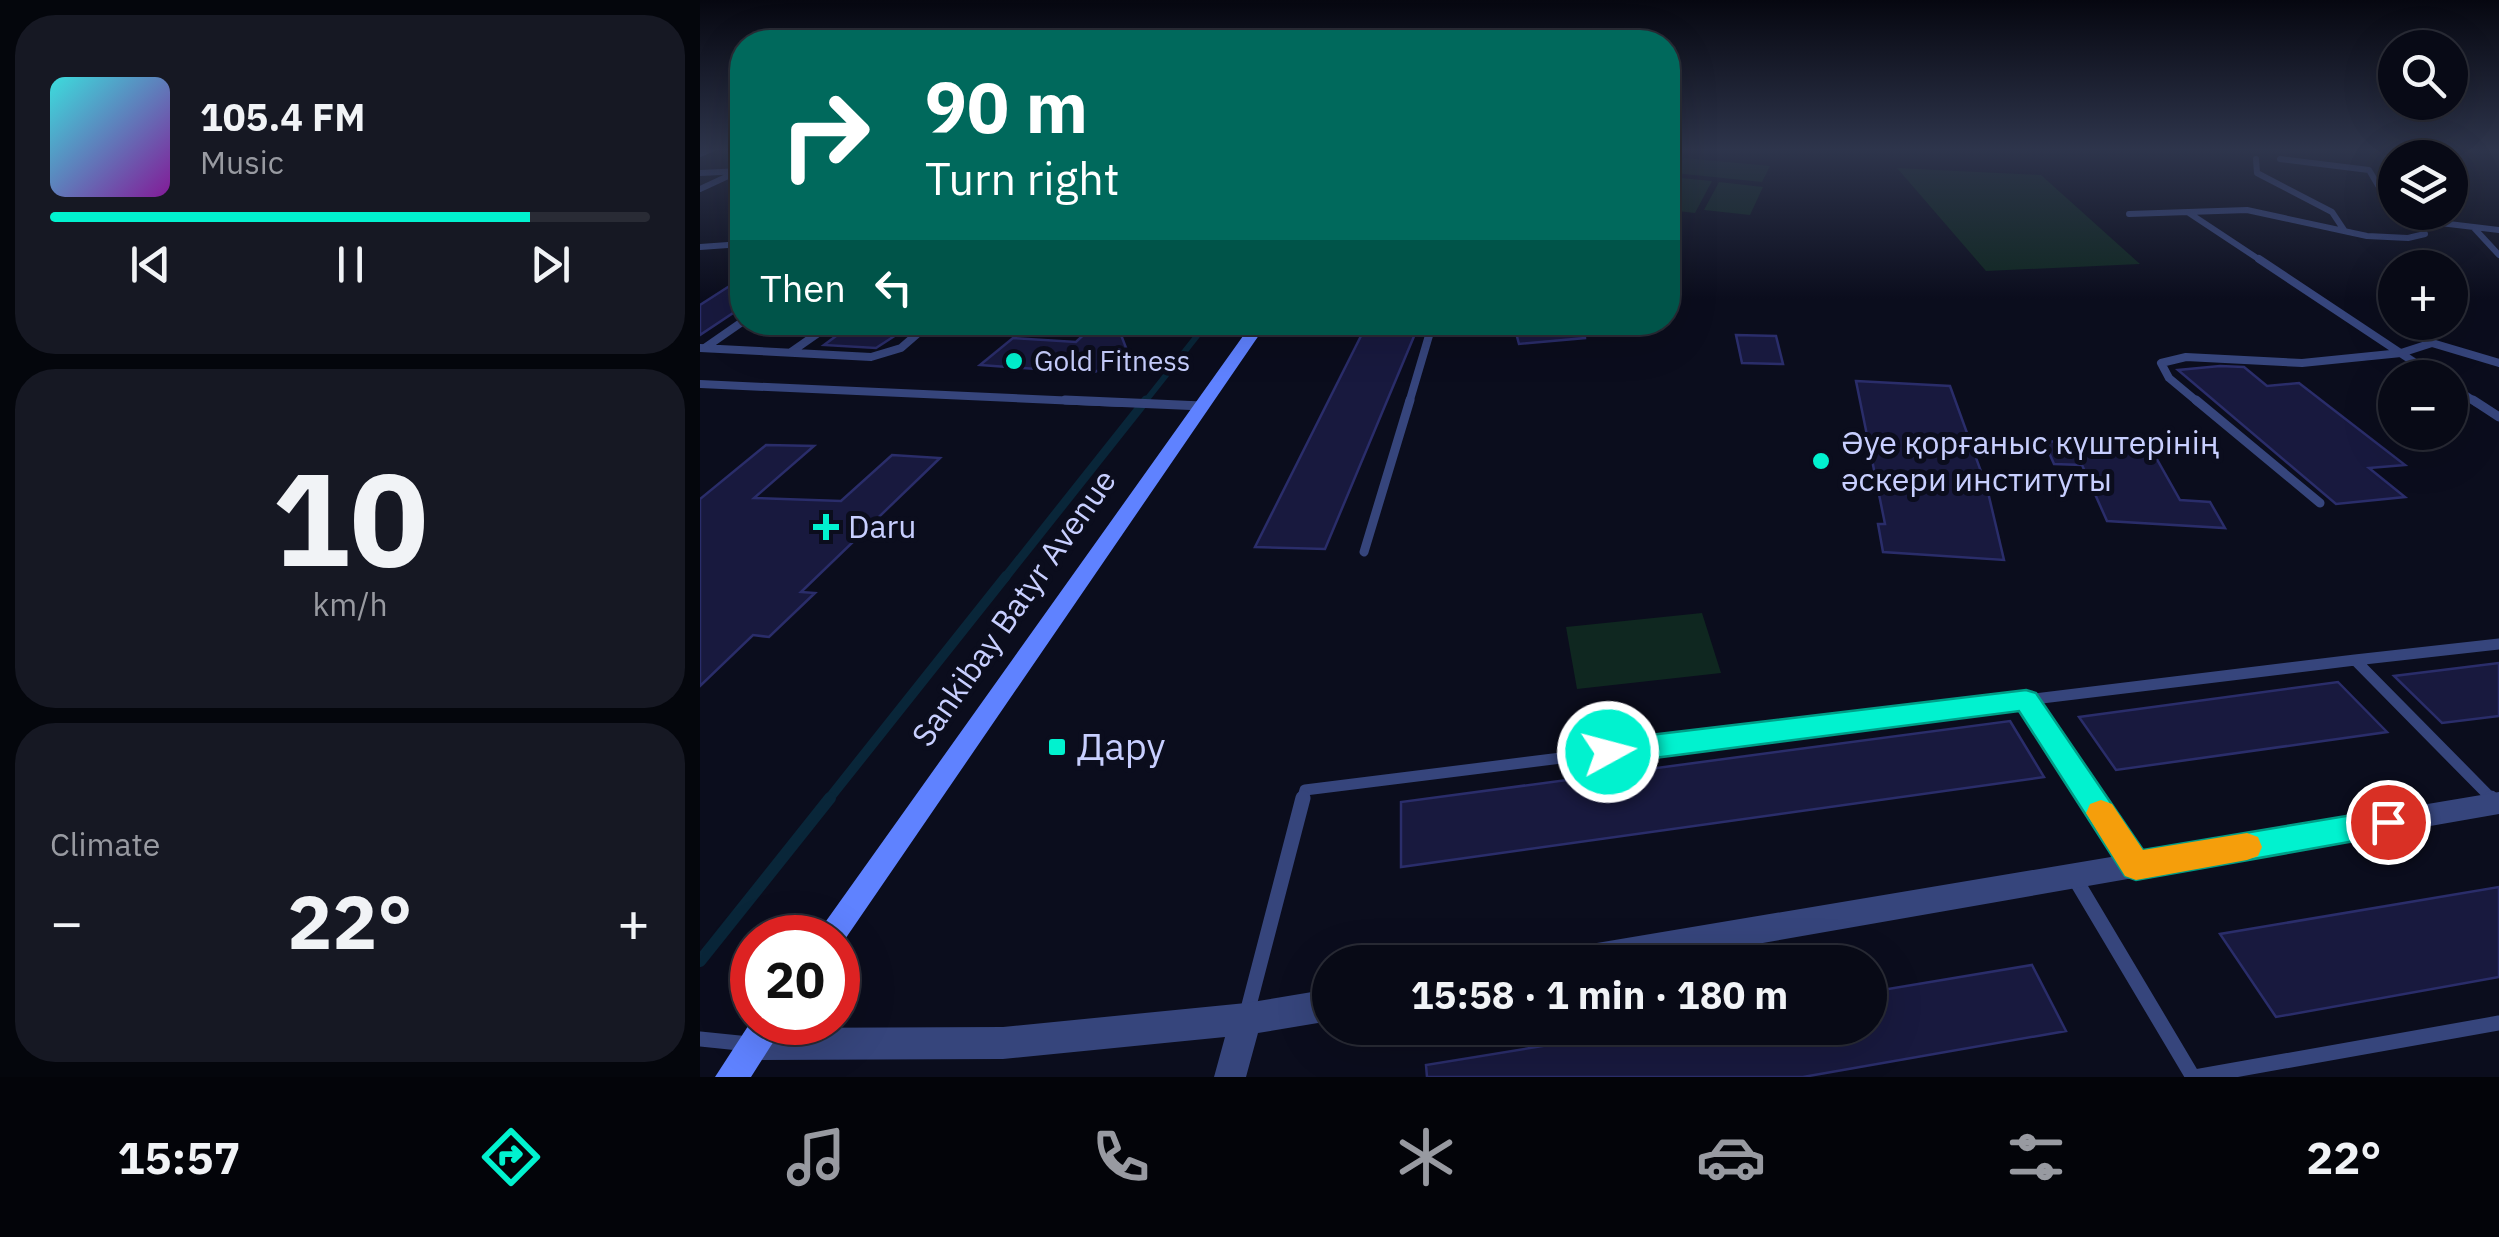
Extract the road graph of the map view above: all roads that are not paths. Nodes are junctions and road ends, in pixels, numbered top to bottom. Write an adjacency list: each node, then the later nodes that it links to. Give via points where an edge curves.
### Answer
1 (2308, 199): 6 (lane, via 2332,212)
2 (2187, 212): 3 (lane); 6 (lane, via 2266,211); 19 (lane)
3 (2130, 214)
4 (2468, 228): 5 (lane)
5 (2473, 228): 8 (lane); 11 (lane)
6 (2344, 230): 7 (lane, via 2417,238)
7 (2423, 230)
8 (2499, 230)
9 (730, 245): 10 (lane)
10 (700, 247)
11 (2499, 255)
12 (730, 330): 17 (lane)
13 (815, 335): 18 (lane)
14 (914, 335): 18 (lane, via 888,354 871,357)
15 (1253, 335): 24 (main road, Sankibay Batyr Avenue)
16 (1429, 335): 27 (lane)
17 (702, 348): 18 (lane)
18 (791, 352)
19 (2401, 353): 20 (lane); 21 (lane, via 2432,344); 26 (lane, via 2302,363 2186,357 2161,363 2169,378)
20 (2411, 360)
21 (2499, 363)
22 (700, 384): 24 (lane)
23 (2468, 397): 25 (lane)
24 (1202, 406): 34 (main road, Sankibay Batyr Avenue)
25 (2499, 417)
26 (2320, 503)
27 (1364, 552)
28 (2499, 644): 29 (lane)
29 (2354, 660): 30 (lane); 31 (lane)
30 (2026, 700): 32 (lane); 37 (lane, via 1304,790)
31 (2498, 804): 32 (street)
32 (2136, 866): 33 (street)
33 (2074, 876): 35 (street); 45 (lane)
34 (845, 915)
35 (1673, 945)
36 (1312, 1007): 37 (street)
37 (1246, 1019): 40 (street, via 1002,1043); 44 (street)
38 (2499, 1023): 45 (lane)
39 (730, 1037): 41 (lane)
40 (860, 1038)
41 (700, 1039)
42 (754, 1045): 43 (main road)
43 (732, 1077)
44 (1230, 1077)
45 (2194, 1077)

